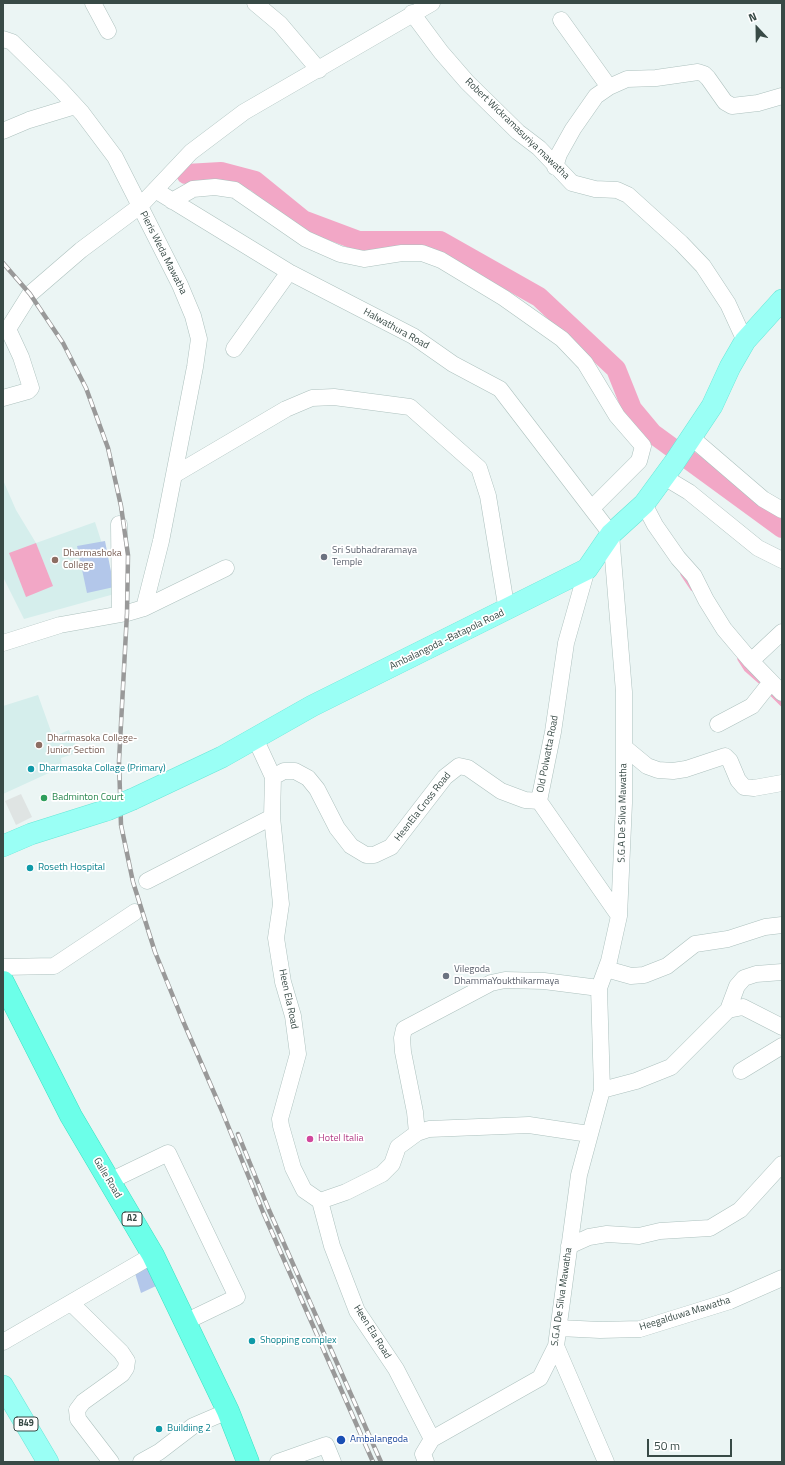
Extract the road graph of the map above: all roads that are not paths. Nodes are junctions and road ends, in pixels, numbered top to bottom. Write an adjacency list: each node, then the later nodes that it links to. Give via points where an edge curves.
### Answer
1 (93, 3): 6 (street)
2 (255, 3): 8 (street, via 280,24)
3 (432, 3): 4 (street, Pieris Weda Mawatha)
4 (412, 13): 8 (street, Pieris Weda Mawatha); 13 (street, Robert Wickramasuriya mawatha, via 467,82 518,132 539,148)
5 (561, 20): 9 (street)
6 (108, 31)
7 (5, 38): 11 (street, via 12,42)
8 (319, 70): 14 (street, Pieris Weda Mawatha, via 244,112 191,152)
9 (609, 87): 10 (street, via 627,79 698,72 708,78 725,102 732,106 758,103); 13 (street, via 596,96 587,108 559,154)
10 (782, 96)
11 (75, 106): 12 (street); 16 (street, via 115,157)
12 (3, 131)
13 (555, 167): 19 (street, Robert Wickramasuriya mawatha, via 572,182 617,190 628,195 650,215 703,266 728,304)
14 (155, 190): 15 (street, Halwathura Road); 16 (street, Pieris Weda Mawatha)
15 (172, 201): 17 (street, Halwathura Road); 26 (street, via 193,189 215,187 235,190 306,239 340,254 364,259 402,253 422,253 441,260 504,298 562,339 585,363 618,416 643,446 639,460)
16 (140, 206): 21 (street, via 81,250 30,294 8,329 31,388); 24 (street, Pieris Weda Mawatha, via 180,285 199,339)
17 (289, 272): 20 (street); 26 (street, Halwathura Road, via 413,336 453,364 500,389)
18 (782, 300): 19 (main road, Ambalangoda -Batapola Road)
19 (745, 341): 22 (main road, Ambalangoda -Batapola Road, via 712,406)
20 (234, 350)
21 (3, 398)
22 (690, 440): 23 (main road, Ambalangoda -Batapola Road); 27 (street, via 763,499)
23 (669, 470): 25 (main road, Ambalangoda -Batapola Road); 30 (street, via 689,492 758,548)
24 (174, 474): 33 (street, Pieris Weda Mawatha); 34 (street, via 286,408 312,398 334,397 410,407 479,468 488,496)
25 (644, 504): 29 (main road, Ambalangoda -Batapola Road); 38 (street, via 655,525 694,576 724,629)
26 (592, 508): 29 (street, Halwathura Road)
27 (782, 510)
28 (119, 524): 35 (street)
29 (612, 534): 32 (main road, Ambalangoda -Batapola Road); 42 (street, S.G.A De Silva Mawatha, via 624,692)
30 (782, 560)
31 (226, 568): 33 (street)
32 (587, 570): 34 (main road, Ambalangoda -Batapola Road); 45 (street, Old Polwatta Road, via 566,643 553,732)
33 (144, 608): 35 (street)
34 (507, 611): 41 (main road, Ambalangoda -Batapola Road, via 312,706)
35 (123, 614): 37 (street, via 60,625)
36 (782, 632): 38 (street)
37 (3, 643)
38 (751, 661): 39 (street)
39 (776, 688): 40 (street, via 752,706)
40 (718, 724)
41 (255, 738): 43 (street, Heen Ela Road); 47 (main road, Ambalangoda -Batapola Road, bridge, via 133,799)
42 (624, 747): 44 (street, via 647,766 658,770 686,769 725,756 744,788); 50 (street, S.G.A De Silva Mawatha)
43 (273, 777): 45 (street, HeenEla Cross Road, via 284,771 295,770 308,778 317,789 337,828 351,846 366,856 391,848 445,777 459,766 468,768 501,791 525,800); 46 (street, Heen Ela Road)
44 (782, 783)
45 (539, 801): 50 (street, Old Polwatta Road)
46 (272, 817): 48 (street); 66 (street, Heen Ela Road, via 281,904 276,938 293,1016 298,1054 280,1119 293,1168 304,1190)
47 (3, 846)
48 (147, 881)
49 (135, 912): 52 (street, via 54,966)
50 (619, 916): 53 (street, S.G.A De Silva Mawatha)
51 (782, 925): 53 (street, via 765,927 728,939 695,944 667,966 644,975 631,976)
52 (3, 967)
53 (606, 970): 56 (street, S.G.A De Silva Mawatha)
54 (782, 972): 57 (street, via 756,974 744,978 737,986)
55 (3, 982): 65 (highway, Galle Road / A2, via 71,1116)
56 (599, 988): 61 (street, S.G.A De Silva Mawatha); 62 (street, via 504,980 491,983 404,1030 403,1052)
57 (728, 1010): 58 (street, via 743,1007); 61 (street, via 671,1067 636,1081)
58 (781, 1029)
59 (782, 1046): 60 (street)
60 (741, 1072)
61 (602, 1090): 63 (street, S.G.A De Silva Mawatha)
62 (417, 1133): 63 (street, via 468,1127 529,1126); 66 (street, via 398,1148 392,1164 382,1174 346,1192)
63 (589, 1134): 67 (street, S.G.A De Silva Mawatha, via 579,1175)
64 (782, 1164): 67 (street, via 740,1210 710,1228 660,1231 638,1236 607,1234 589,1237)
65 (110, 1182): 68 (highway, Galle Road / A2); 71 (street, via 168,1153 237,1298)
66 (320, 1201): 77 (street, Heen Ela Road, via 332,1246 357,1311 396,1369)
67 (569, 1246): 72 (street, S.G.A De Silva Mawatha)
68 (153, 1255): 70 (street); 71 (highway, Galle Road / A2)
69 (782, 1278): 72 (street, Heegalduwa Mawatha, via 730,1301 640,1329)
70 (71, 1303): 73 (street); 79 (street, via 126,1360 126,1368 122,1374 83,1402 77,1410 78,1419)
71 (185, 1322): 76 (highway, Galle Road / A2)
72 (559, 1328): 74 (street, S.G.A De Silva Mawatha)
73 (3, 1342)
74 (556, 1346): 77 (street, S.G.A De Silva Mawatha, via 540,1378); 85 (street)
75 (3, 1386): 78 (main road, B49)
76 (228, 1411): 80 (street, via 193,1426 159,1452); 81 (highway, Galle Road / A2)
77 (432, 1438): 84 (street, via 423,1454)
78 (48, 1462)
79 (111, 1462)
80 (141, 1462)
81 (248, 1462)
82 (278, 1462): 83 (street, via 326,1445)
83 (333, 1462)
84 (426, 1462)
85 (606, 1462)

